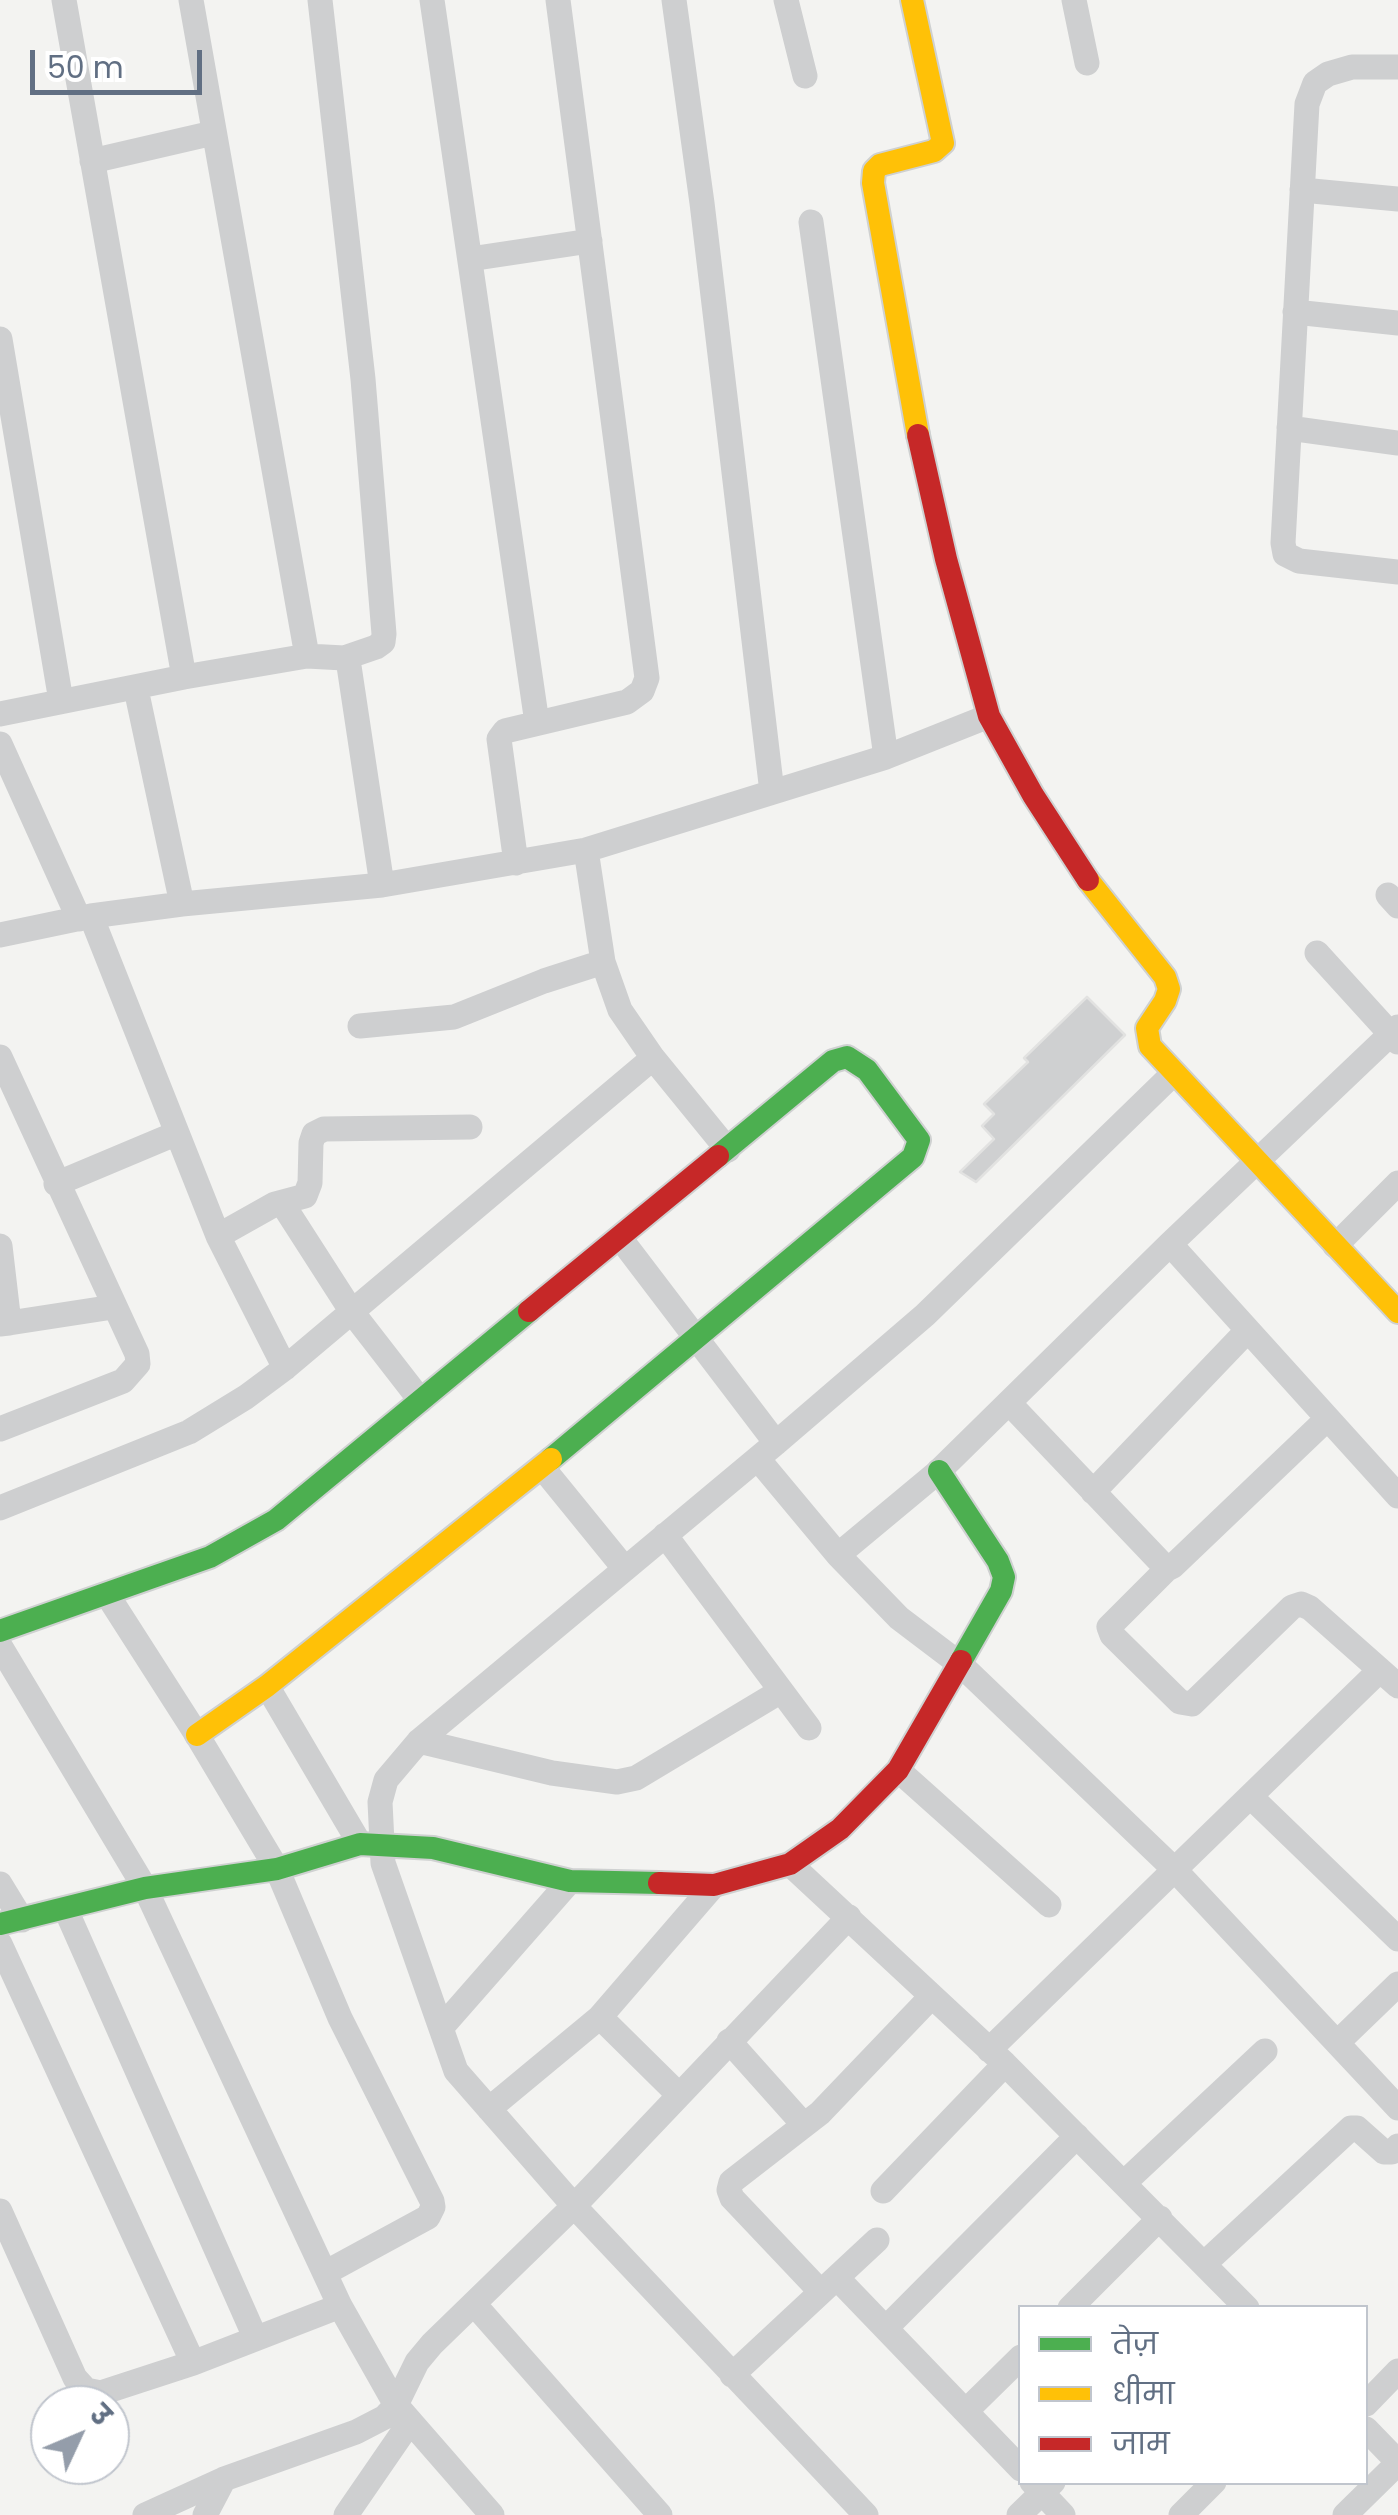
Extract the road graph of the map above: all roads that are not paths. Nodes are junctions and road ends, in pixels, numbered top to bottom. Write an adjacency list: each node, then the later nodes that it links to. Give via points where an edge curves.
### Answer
1 (64, 0): 14 (street)
2 (191, 0): 13 (street)
3 (320, 0): 27 (street, via 384,634 376,648)
4 (432, 0): 19 (street)
5 (558, 0): 18 (street)
6 (674, 0): 36 (street)
7 (786, 0): 12 (street)
8 (912, 0): 32 (street, via 942,143 880,165 872,183 909,395)
9 (1074, 0): 10 (street)
10 (1087, 62)
11 (1398, 67): 15 (street, via 1352,67 1315,83 1306,104)
12 (805, 76)
13 (213, 133): 14 (street); 26 (street)
14 (92, 161): 28 (street)
15 (1302, 190): 16 (street); 20 (street)
16 (1398, 199)
17 (811, 222): 35 (street)
18 (590, 241): 19 (street); 33 (street, via 647,678 627,702)
19 (470, 259): 33 (street)
20 (1295, 312): 21 (street); 23 (street)
21 (1398, 323)
22 (0, 339): 30 (street)
23 (1289, 428): 24 (street); 25 (street, via 1286,554 1298,562)
24 (1398, 442)
25 (1398, 572)
26 (307, 656): 27 (street); 28 (street)
27 (344, 658): 39 (street)
28 (184, 677): 29 (street)
29 (136, 688): 30 (street); 40 (street)
30 (61, 701): 31 (street)
31 (0, 714)
32 (989, 716): 35 (street); 49 (street, via 1089,881 1165,977 1169,989 1146,1038)
33 (537, 723): 38 (street, via 498,739)
34 (0, 744): 41 (street)
35 (886, 757): 36 (street)
36 (772, 792): 37 (street)
37 (586, 850): 38 (street); 44 (street)
38 (516, 864): 39 (street)
39 (382, 884): 40 (street)
40 (182, 904): 41 (street)
41 (85, 918): 42 (street); 51 (street)
42 (0, 934)
43 (1317, 954): 46 (street)
44 (602, 962): 45 (street, via 454,1017); 48 (street, via 620,1010)
45 (360, 1026)
46 (1396, 1034): 53 (street)
47 (0, 1057): 55 (street)
48 (653, 1058): 52 (street); 63 (street)
49 (1174, 1073): 53 (street); 73 (street, via 925,1314)
50 (470, 1126): 56 (street, via 324,1129 311,1143 308,1192)
51 (175, 1134): 55 (street); 57 (street)
52 (728, 1150): 58 (street); 67 (street, via 833,1061 847,1057 868,1070 919,1140 918,1150 892,1175)
53 (1256, 1162): 59 (street); 61 (street)
54 (1398, 1182): 61 (street)
55 (56, 1184): 62 (street)
56 (282, 1203): 57 (street); 63 (street)
57 (218, 1236): 68 (street)
58 (620, 1238): 67 (street); 69 (street)
59 (1170, 1244): 66 (street); 70 (street)
60 (0, 1246): 65 (street)
61 (1336, 1246): 64 (street)
62 (113, 1307): 65 (street); 72 (street, via 137,1354 133,1372)
63 (352, 1312): 68 (street); 69 (street)
64 (1398, 1312)
65 (4, 1324)
66 (1246, 1332): 71 (street); 76 (street)
67 (695, 1338): 73 (street); 74 (street)
68 (286, 1368): 78 (street, via 190,1432)
69 (422, 1401): 83 (street, via 276,1520 185,1568)
70 (1010, 1404): 75 (street); 76 (street)
71 (1327, 1419): 77 (street); 82 (street)
72 (0, 1429)
73 (768, 1451): 79 (street); 80 (street)
74 (542, 1467): 81 (street); 88 (street)
75 (939, 1471): 80 (street); 86 (street, via 1004,1577)
76 (1093, 1492): 82 (street)
77 (1398, 1496)
78 (0, 1508)
79 (665, 1535): 81 (street); 89 (street)
80 (838, 1555): 86 (street, via 899,1618)
81 (625, 1569): 92 (street)
82 (1167, 1569): 87 (street, via 1109,1627 1188,1706 1301,1604)
83 (108, 1596): 84 (street); 91 (street)
84 (0, 1631)
85 (0, 1646): 102 (street)
86 (961, 1664): 93 (street); 98 (street)
87 (1389, 1678): 94 (street)
88 (266, 1686): 91 (street); 95 (street)
89 (782, 1692): 90 (street); 92 (street, via 636,1778 617,1782)
90 (810, 1728)
91 (198, 1735): 97 (street)
92 (419, 1741): 95 (street, via 386,1780)
93 (898, 1770): 96 (street, via 840,1829); 103 (street)
94 (1251, 1797): 98 (street); 107 (street)
95 (370, 1844): 97 (street); 99 (street, via 434,1848); 112 (street, via 383,1862)
96 (790, 1864): 101 (street); 105 (street)
97 (276, 1869): 102 (street); 130 (street, via 433,2207 428,2217)
98 (1174, 1870): 114 (street); 116 (street)
99 (570, 1881): 101 (street); 112 (street)
100 (0, 1884): 106 (street)
101 (714, 1884): 111 (street)
102 (145, 1888): 104 (street); 130 (street)
103 (1049, 1906)
104 (66, 1910): 106 (street); 137 (street)
105 (849, 1918): 110 (street); 113 (street)
106 (11, 1922)
107 (1398, 1940)
108 (0, 1944): 139 (street)
109 (1398, 1984): 114 (street)
110 (931, 1996): 116 (street); 120 (street)
111 (600, 2018): 117 (street); 119 (street)
112 (441, 2028): 119 (street, via 456,2071)
113 (729, 2041): 117 (street); 120 (street)
114 (1338, 2042): 118 (street)
115 (1265, 2051): 123 (street)
116 (997, 2057): 121 (street); 124 (street)
117 (678, 2094): 125 (street)
118 (1398, 2108)
119 (488, 2109): 125 (street)
120 (804, 2125): 131 (street, via 729,2190)
121 (1077, 2136): 123 (street); 136 (street)
122 (1398, 2146): 129 (street, via 1384,2152 1351,2128)
123 (1124, 2183): 127 (street)
124 (882, 2191)
125 (574, 2206): 132 (street); 141 (street)
126 (0, 2211): 139 (street, via 86,2390 108,2391)
127 (1160, 2218): 129 (street); 133 (street)
128 (876, 2240): 131 (street)
129 (1204, 2264): 134 (street)
130 (325, 2273): 135 (street)
131 (829, 2285): 136 (street); 141 (street)
132 (474, 2304): 144 (street, via 417,2362); 155 (street)
133 (1073, 2305)
134 (1241, 2305)
135 (340, 2306): 137 (street); 144 (street)
136 (888, 2328): 143 (street)
137 (255, 2337): 139 (street)
138 (1018, 2359): 143 (street)
139 (194, 2362)
140 (1398, 2371): 142 (street)
141 (732, 2374): 156 (street)
142 (1368, 2402)
143 (966, 2410): 147 (street)
144 (403, 2414): 148 (street); 151 (street); 154 (street)
145 (1368, 2431): 146 (street)
146 (1398, 2462): 160 (street)
147 (1018, 2468)
148 (224, 2479): 152 (street); 153 (street)
149 (1211, 2485): 159 (street)
150 (1043, 2486): 157 (street); 158 (street)
151 (486, 2512)
152 (145, 2515)
153 (204, 2515)
154 (346, 2515)
155 (660, 2515)
156 (866, 2515)
157 (1019, 2515)
158 (1063, 2515)
159 (1181, 2515)
160 (1344, 2515)

